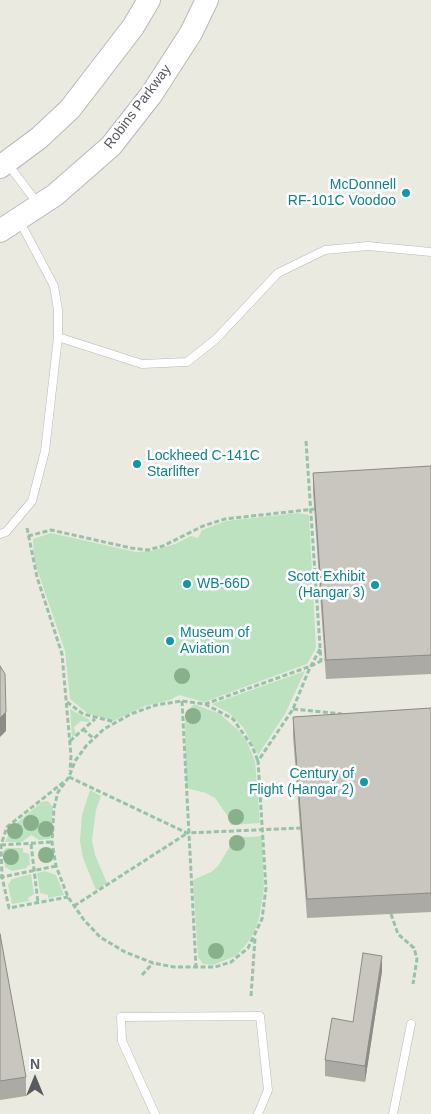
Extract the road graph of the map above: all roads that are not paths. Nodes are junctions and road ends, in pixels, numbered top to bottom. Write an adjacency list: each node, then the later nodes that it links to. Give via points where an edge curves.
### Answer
1 (149, 0): 3 (street, via 70,109)
2 (207, 0): 4 (street, Robins Parkway, via 192,33 151,96 111,146)
3 (3, 165): 4 (lane)
4 (40, 205): 5 (street, Robins Parkway)
5 (9, 225): 7 (lane, via 54,286)
6 (431, 252): 7 (lane, via 368,246 324,250 278,274 216,339 187,362 142,364)
7 (58, 337): 8 (lane, via 45,452 32,501 6,532)
8 (0, 534)
9 (411, 1024): 12 (lane)
10 (155, 1114): 11 (lane, via 122,1041 120,1017 260,1016 268,1090)
11 (258, 1114)
12 (393, 1114)

